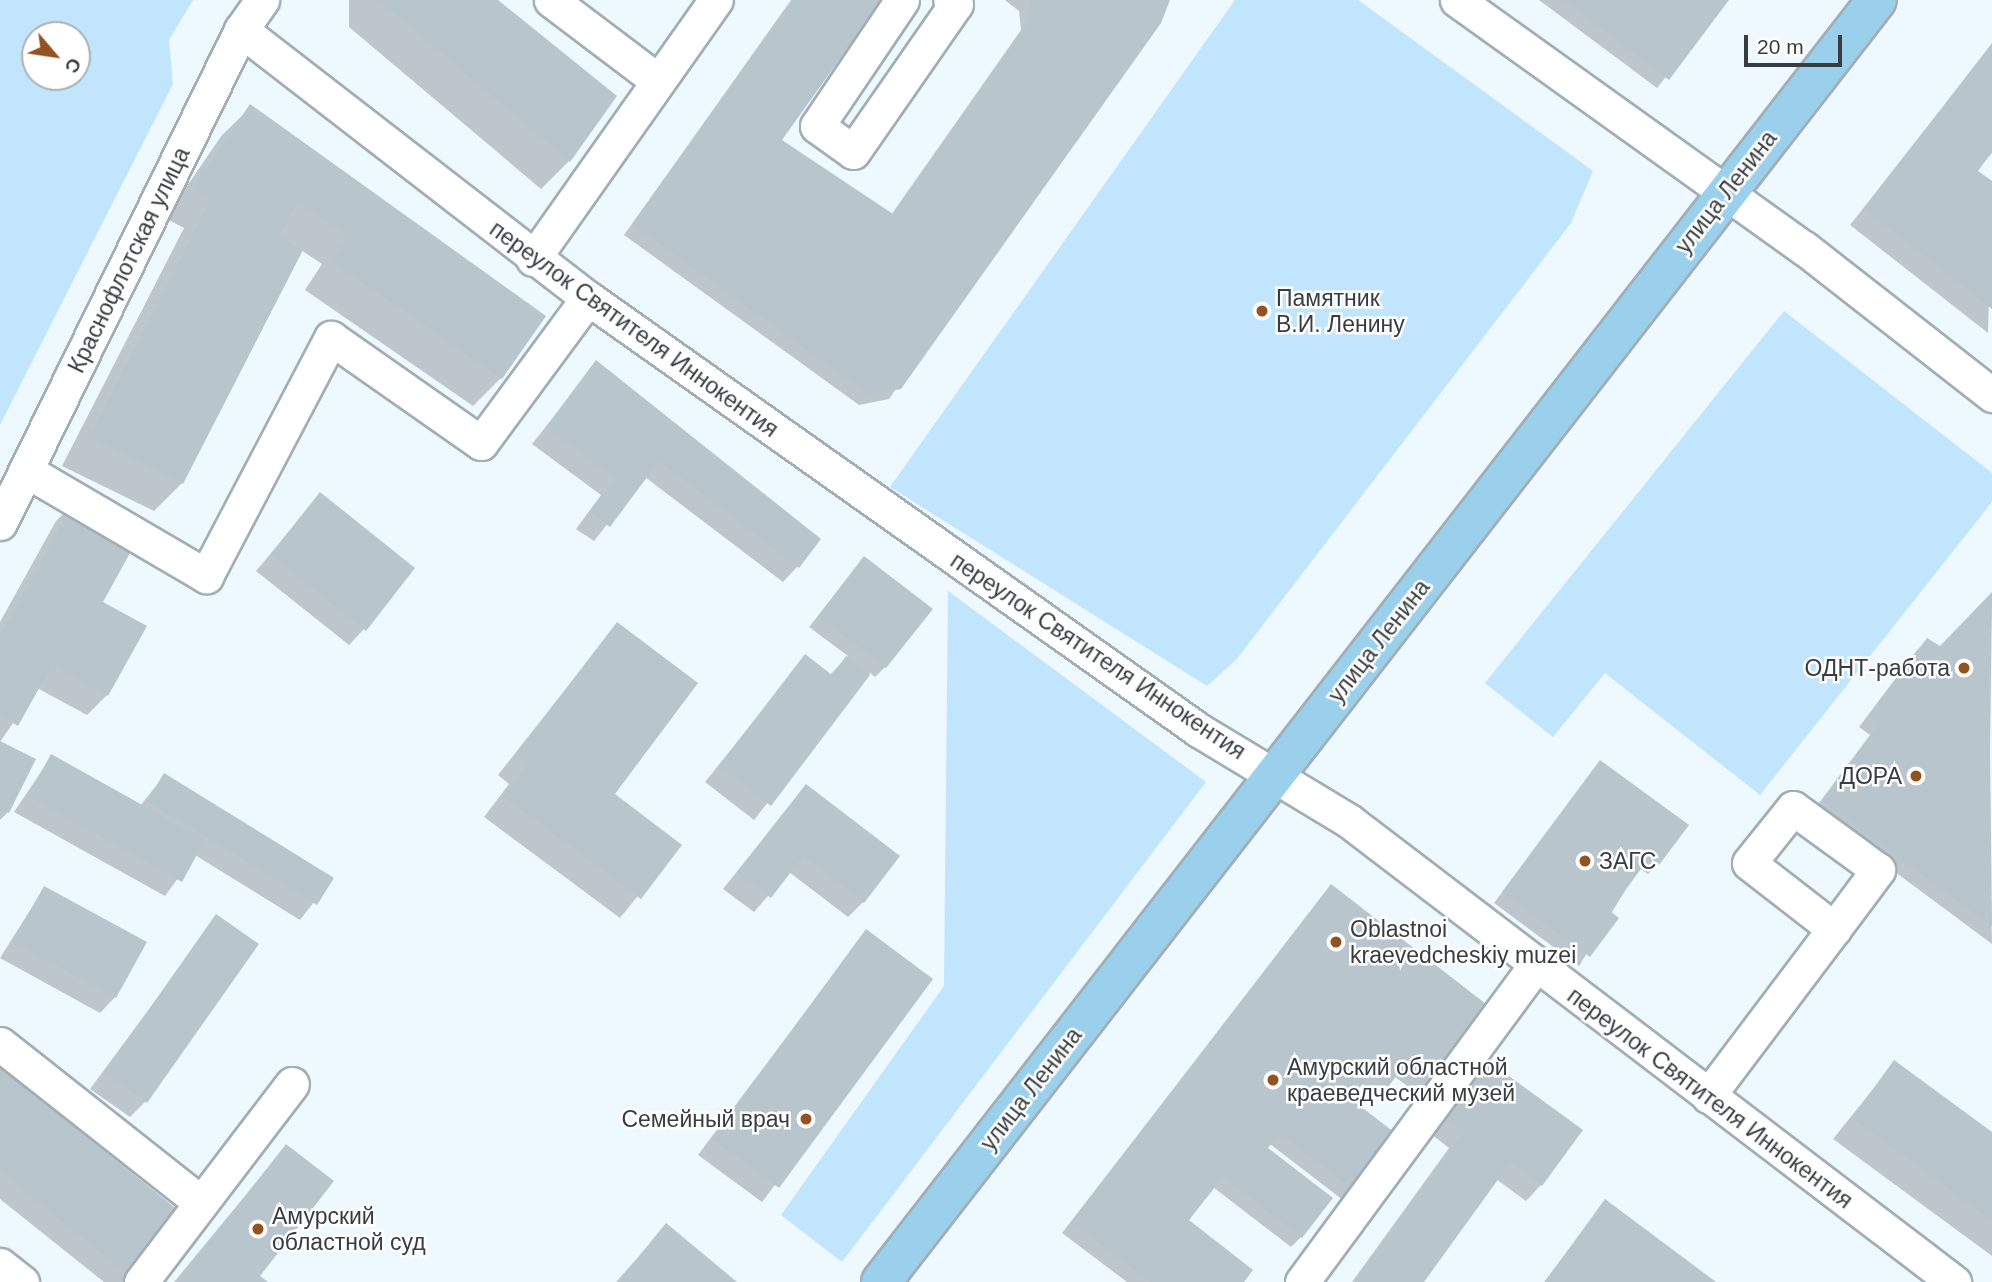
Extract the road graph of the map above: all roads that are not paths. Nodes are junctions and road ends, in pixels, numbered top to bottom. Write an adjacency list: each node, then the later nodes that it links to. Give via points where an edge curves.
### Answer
1 (262, 0): 8 (street, Краснофлотская улица)
2 (551, 0): 9 (street)
3 (716, 0): 9 (street)
4 (902, 0): 5 (street, via 817,126 853,152 956,4)
5 (950, 0)
6 (1457, 0): 10 (street)
7 (1877, 0): 10 (main road, улица Ленина)
8 (240, 30): 11 (street, переулок Святителя Иннокентия); 14 (street, Краснофлотская улица)
9 (658, 81): 11 (street)
10 (1725, 193): 13 (street); 16 (main road, улица Ленина)
11 (533, 259): 12 (street, переулок Святителя Иннокентия)
12 (588, 298): 14 (street, via 481,443 331,338 206,576); 16 (street, переулок Святителя Иннокентия, via 1189,723)
13 (1990, 388)
14 (27, 471): 15 (street, Краснофлотская улица)
15 (0, 523)
16 (1275, 775): 18 (street, переулок Святителя Иннокентия, via 1349,821); 26 (main road, улица Ленина)
17 (1834, 929): 21 (street)
18 (1534, 967): 21 (street, переулок Святителя Иннокентия); 27 (street)
19 (0, 1044): 22 (street)
20 (292, 1084): 22 (street)
21 (1708, 1096): 28 (street, переулок Святителя Иннокентия)
22 (201, 1203): 25 (street)
23 (0, 1265): 24 (street)
24 (22, 1282)
25 (141, 1282)
26 (881, 1282)
27 (1302, 1282)
28 (1954, 1282)

